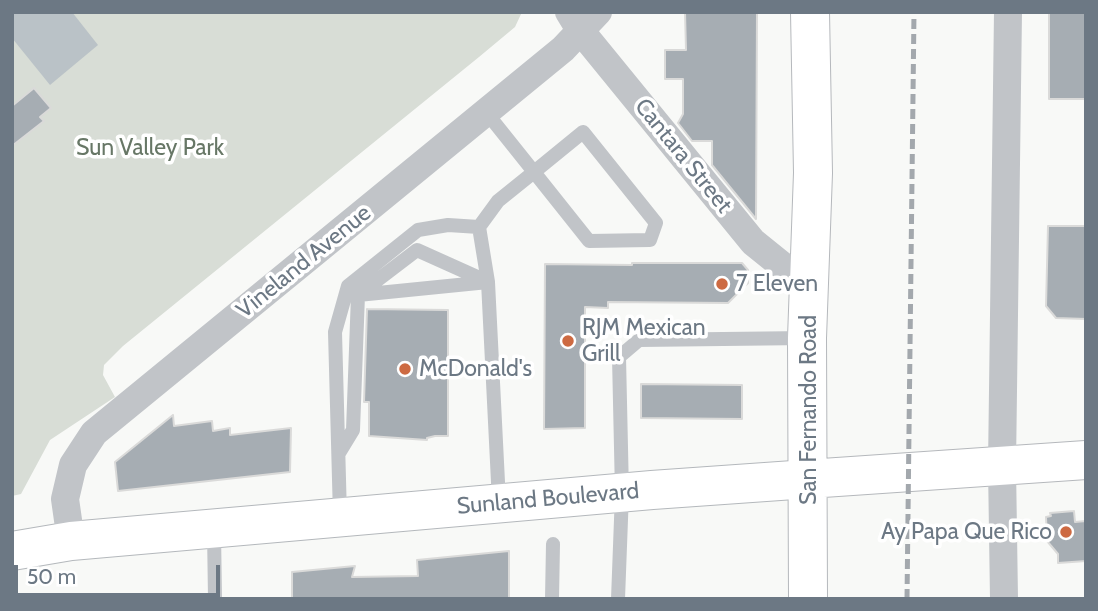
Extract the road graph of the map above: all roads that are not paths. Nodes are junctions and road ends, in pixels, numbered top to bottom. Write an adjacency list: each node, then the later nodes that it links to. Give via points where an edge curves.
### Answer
1 (810, 12): 8 (main road, San Fernando Road)
2 (1008, 12): 13 (street)
3 (583, 18): 4 (street, Vineland Avenue, via 562,49); 8 (street, Cantara Street, via 753,242)
4 (486, 112): 5 (lane); 19 (street, Vineland Avenue, via 94,433 73,465 65,499)
5 (534, 172): 5 (lane, via 589,241 650,240 656,223 583,132); 6 (lane, via 498,201)
6 (479, 227): 7 (lane); 11 (lane, via 448,225 418,230 348,286 335,332)
7 (488, 282): 9 (lane); 9 (lane, via 417,250); 16 (lane)
8 (810, 288): 10 (main road, San Fernando Road)
9 (358, 295): 11 (lane, via 352,430)
10 (807, 338): 14 (main road, San Fernando Road); 15 (lane, via 639,340 619,357)
11 (338, 455): 17 (lane)
12 (1086, 460): 13 (main road, Sunland Boulevard)
13 (1003, 466): 14 (main road, Sunland Boulevard); 26 (street)
14 (808, 479): 15 (main road, Sunland Boulevard); 25 (main road, San Fernando Road)
15 (622, 493): 16 (main road, Sunland Boulevard); 24 (lane)
16 (499, 503): 17 (main road, Sunland Boulevard)
17 (340, 519): 18 (main road, Sunland Boulevard)
18 (214, 529): 19 (main road, Sunland Boulevard); 22 (lane)
19 (71, 541): 21 (main road, Sunland Boulevard)
20 (553, 544): 23 (lane)
21 (12, 551)
22 (215, 599)
23 (552, 599)
24 (618, 599)
25 (808, 599)
26 (1004, 599)

